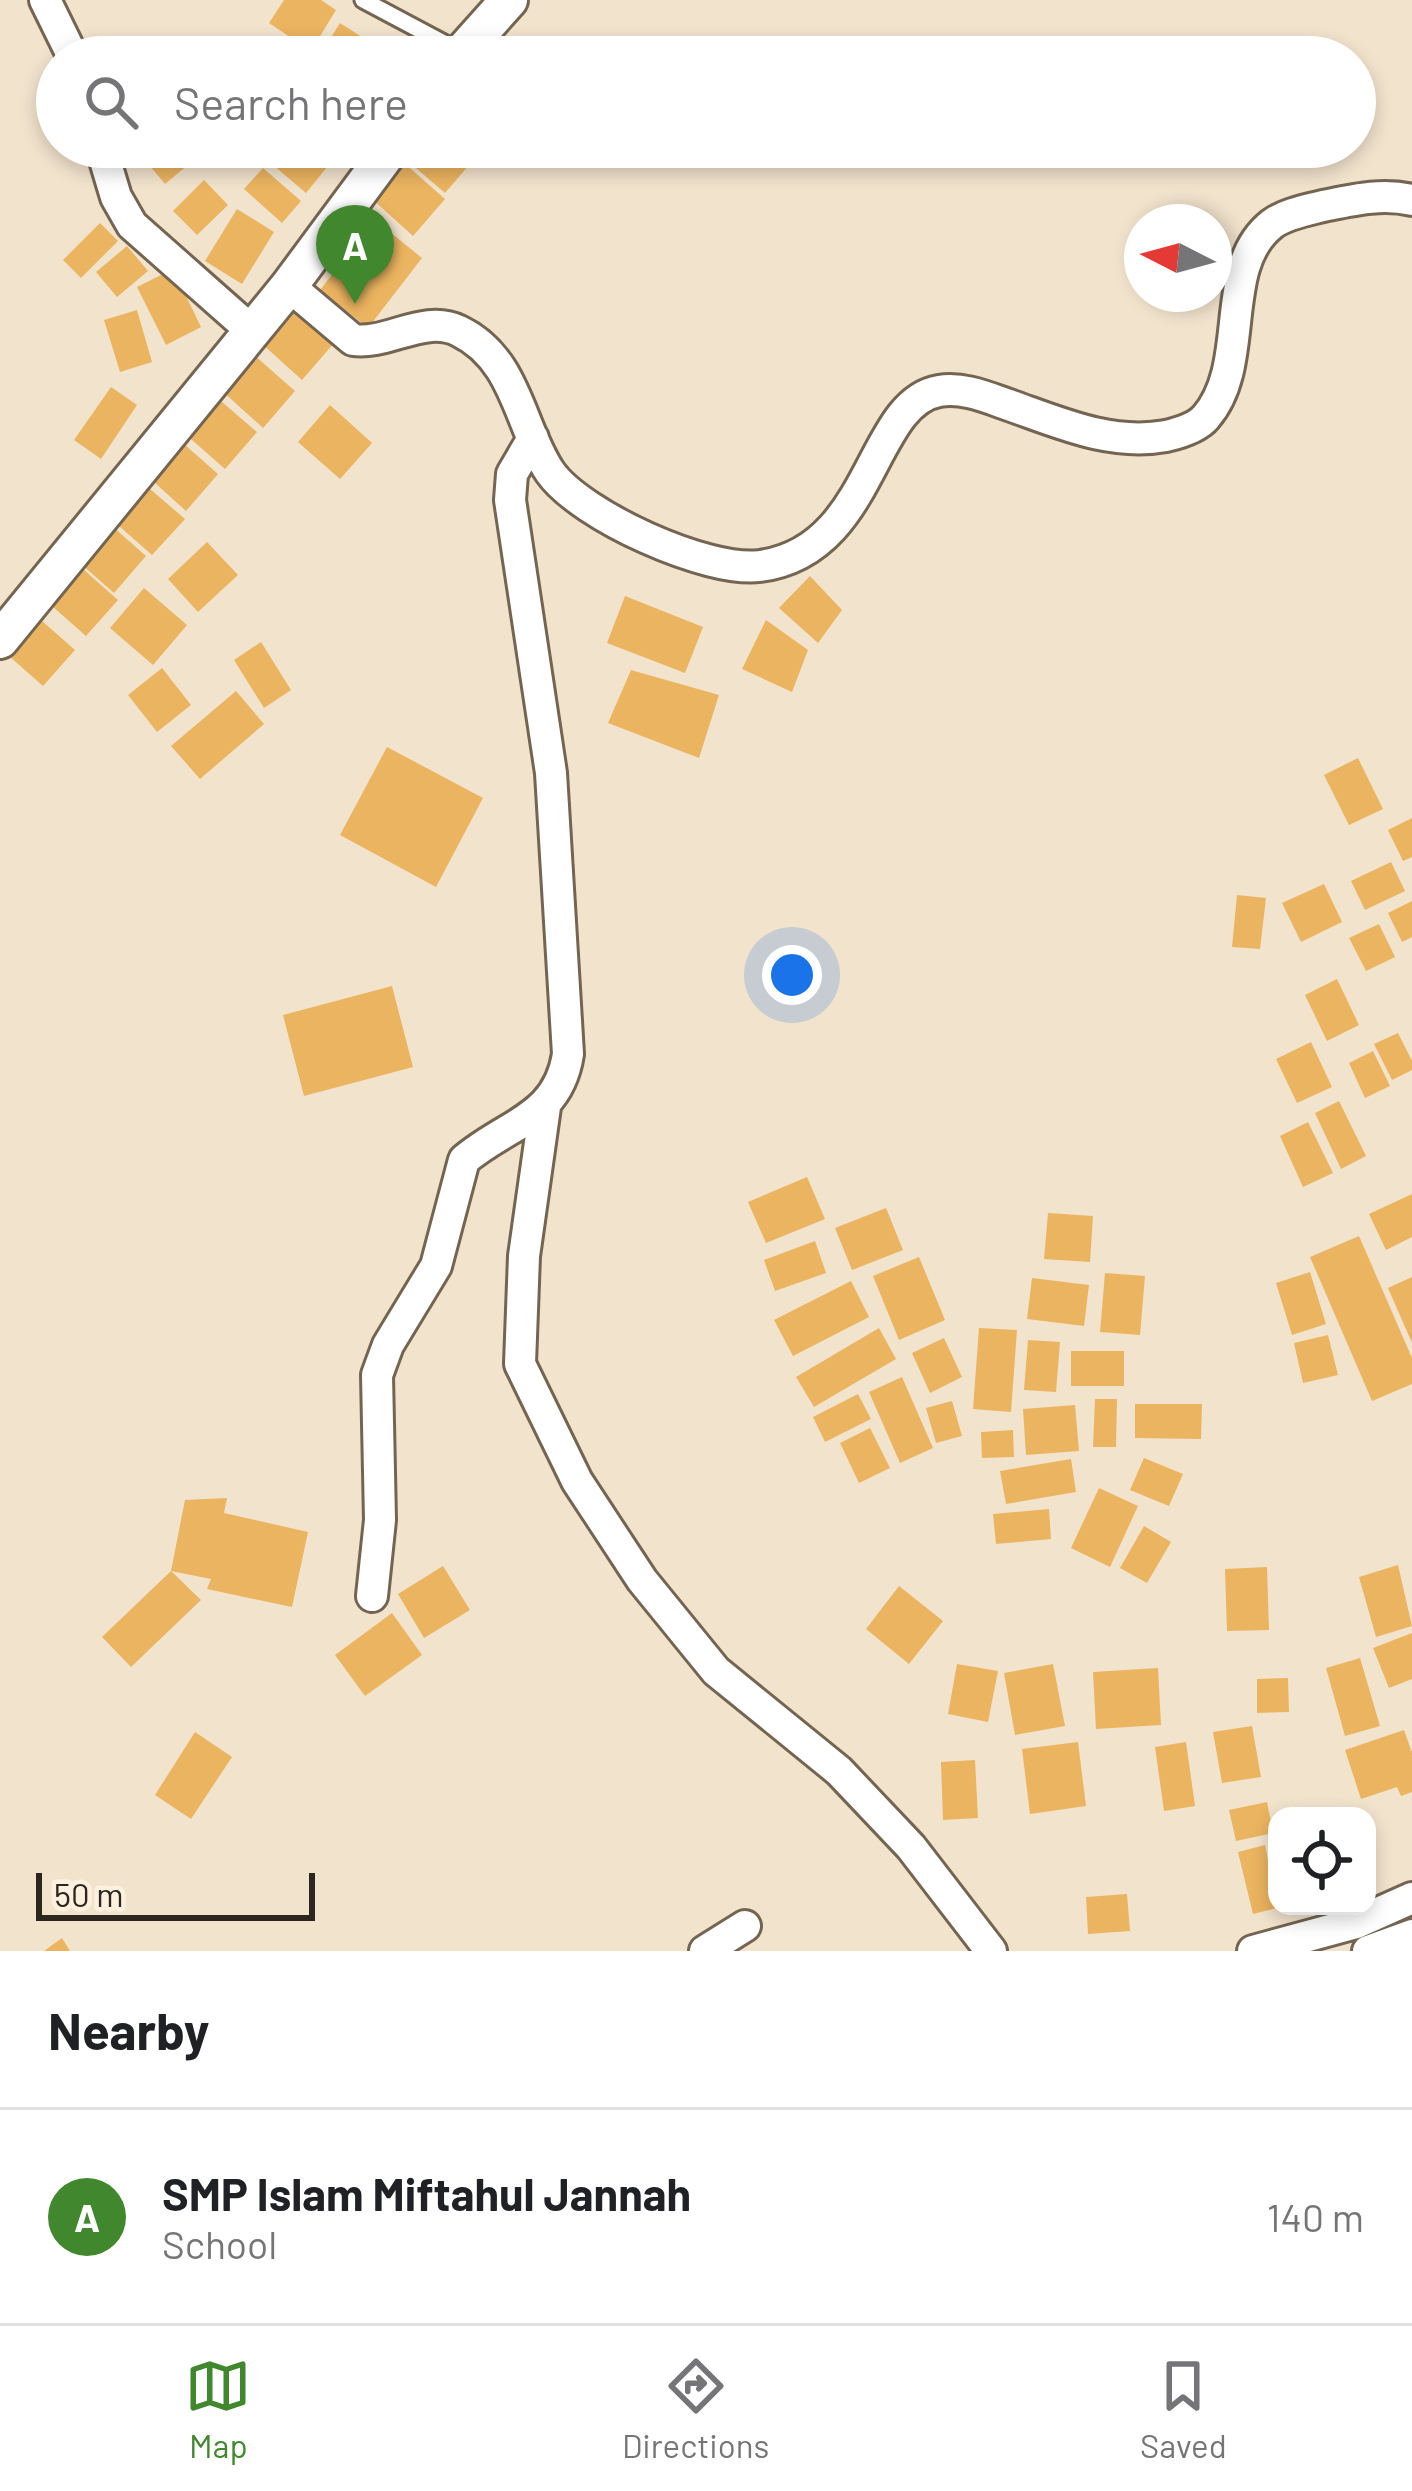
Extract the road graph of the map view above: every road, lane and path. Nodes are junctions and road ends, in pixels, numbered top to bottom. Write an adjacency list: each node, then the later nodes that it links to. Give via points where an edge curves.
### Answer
1 (45, 0): 4 (street)
2 (363, 0): 5 (lane)
3 (509, 0): 6 (street)
4 (63, 36)
5 (426, 36)
6 (477, 36)
7 (107, 168): 11 (street, via 133,225)
8 (376, 168): 10 (street)
9 (1412, 200): 12 (street, via 1358,199 1272,224 1243,274 1229,375 1202,423 1134,441 972,392 929,393 905,408 844,518 783,562 738,567 629,527 562,487)
10 (289, 286): 11 (street); 12 (street, via 353,340 428,326 459,331 512,386)
11 (253, 332): 13 (street)
12 (533, 439): 14 (street, via 512,474 511,515 551,773 569,1036 566,1067)
13 (0, 640)
14 (545, 1107): 15 (street, via 464,1160 436,1266 388,1345 375,1394 380,1520); 20 (street, via 524,1256 520,1364 577,1481 716,1671 839,1771)
15 (371, 1596)
16 (1412, 1898): 21 (street, via 1356,1923)
17 (745, 1926): 19 (street)
18 (1412, 1935): 22 (street)
19 (705, 1951)
20 (991, 1951)
21 (1253, 1951)
22 (1368, 1951)

